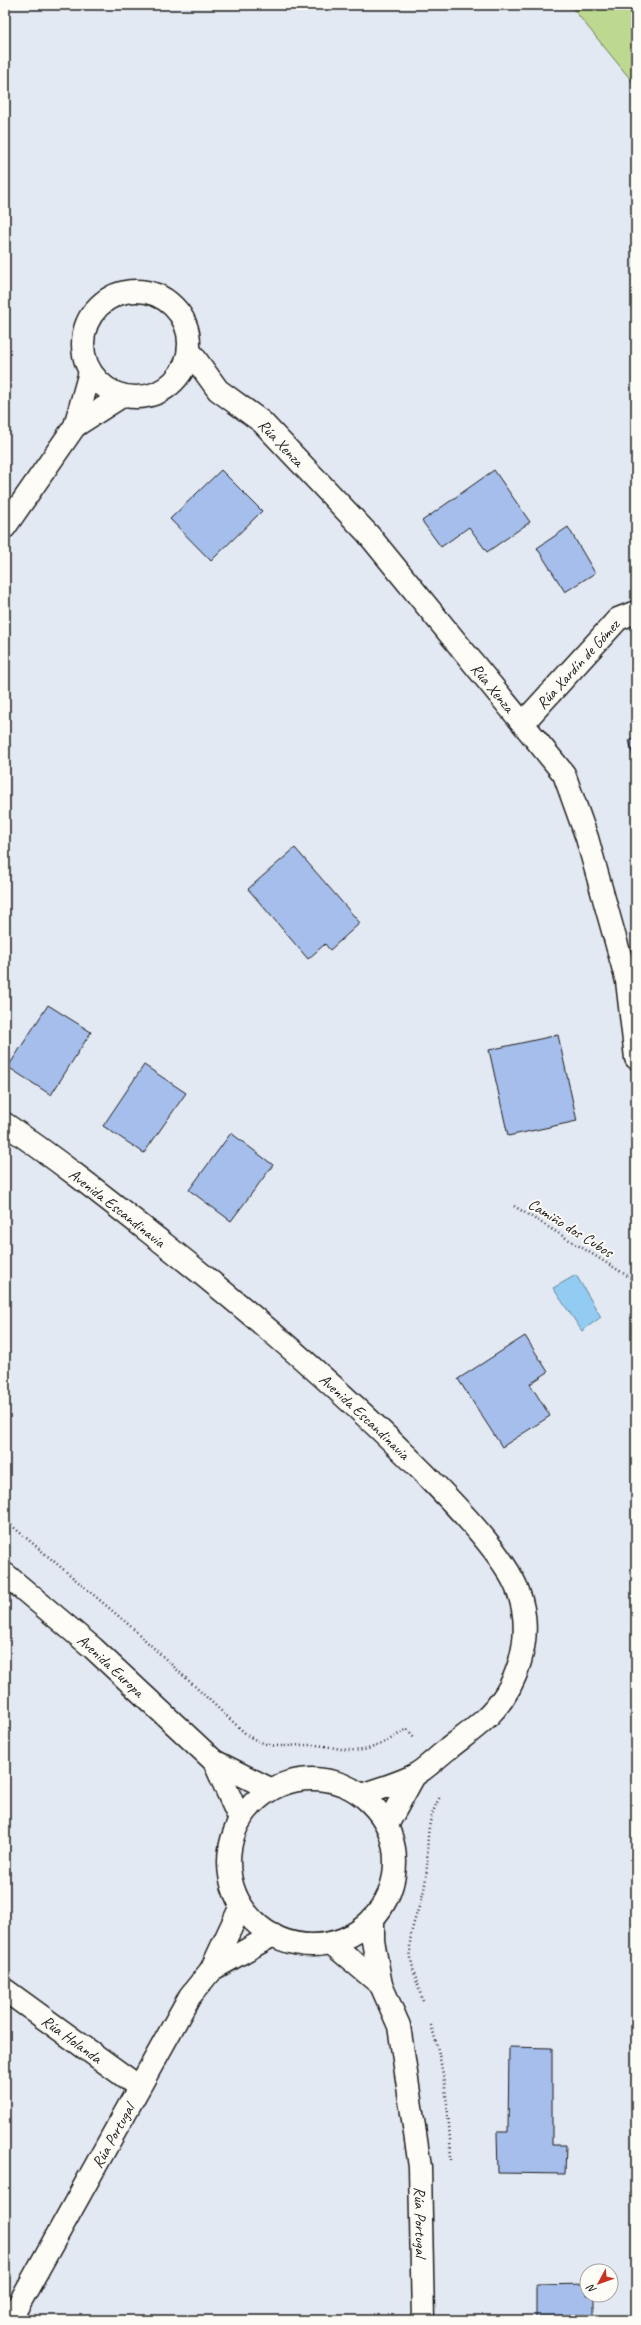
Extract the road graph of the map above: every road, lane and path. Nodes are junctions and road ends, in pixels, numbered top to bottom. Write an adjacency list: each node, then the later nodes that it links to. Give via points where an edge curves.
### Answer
1 (189, 350): 2 (street, via 188,332 181,314 168,301 133,290 115,294 99,304 88,319 82,336 83,355); 3 (street, via 182,372); 4 (street, Rúa Xenza)
2 (90, 372): 5 (street, via 98,383); 6 (street)
3 (175, 381): 4 (street, Rúa Xenza); 5 (street, via 164,390 150,396)
4 (218, 390): 9 (street, Rúa Xenza, via 262,422 368,534)
5 (122, 396): 6 (street)
6 (75, 426): 7 (street)
7 (5, 527)
8 (636, 612): 9 (street, Rúa Xardín de Gómez, via 618,619)
9 (524, 722): 10 (street, Rúa Xenza, via 564,774 587,838 627,981)
10 (636, 1058)
11 (5, 1124): 18 (street, Avenida Escandinavia, via 224,1292 332,1383 455,1504 504,1564 518,1590 524,1614 525,1646 514,1677 501,1700 484,1720)
12 (514, 1206): 13 (path, Camiño dos Cubos)
13 (636, 1281)
14 (5, 1520): 16 (path, via 95,1595 247,1735 258,1742 280,1747 314,1745 353,1751 364,1750)
15 (5, 1574): 17 (street, Avenida Europa, via 93,1648)
16 (407, 1728)
17 (214, 1761): 19 (street, Avenida Europa); 22 (street, Avenida Europa)
18 (414, 1776): 21 (street, Avenida Escandinavia); 23 (street, Avenida Escandinavia)
19 (270, 1789): 21 (street, via 307,1778 345,1785); 22 (street, via 253,1803)
20 (444, 1790): 31 (path, via 428,1824 425,1885 410,1944 415,1978)
21 (362, 1795): 23 (street, via 376,1808)
22 (240, 1820): 24 (street, via 231,1841 228,1863 232,1885)
23 (387, 1825): 25 (street, via 394,1850 392,1884 385,1902)
24 (241, 1906): 26 (street, via 255,1923); 28 (street, Rúa Portugal)
25 (373, 1918): 27 (street, via 347,1938); 29 (street, Rúa Portugal, via 373,1941)
26 (273, 1936): 27 (street, via 292,1943); 28 (street, Rúa Portugal)
27 (331, 1943): 29 (street, Rúa Portugal)
28 (211, 1970): 33 (street, Rúa Portugal, via 190,1996)
29 (381, 1985): 36 (street, Rúa Portugal, via 399,2026 420,2167)
30 (5, 1990): 33 (street, Rúa Holanda)
31 (425, 2008)
32 (430, 2022): 34 (path, via 443,2072 450,2122)
33 (139, 2087): 35 (street, Rúa Portugal)
34 (452, 2168)
35 (19, 2315)
36 (423, 2320)

